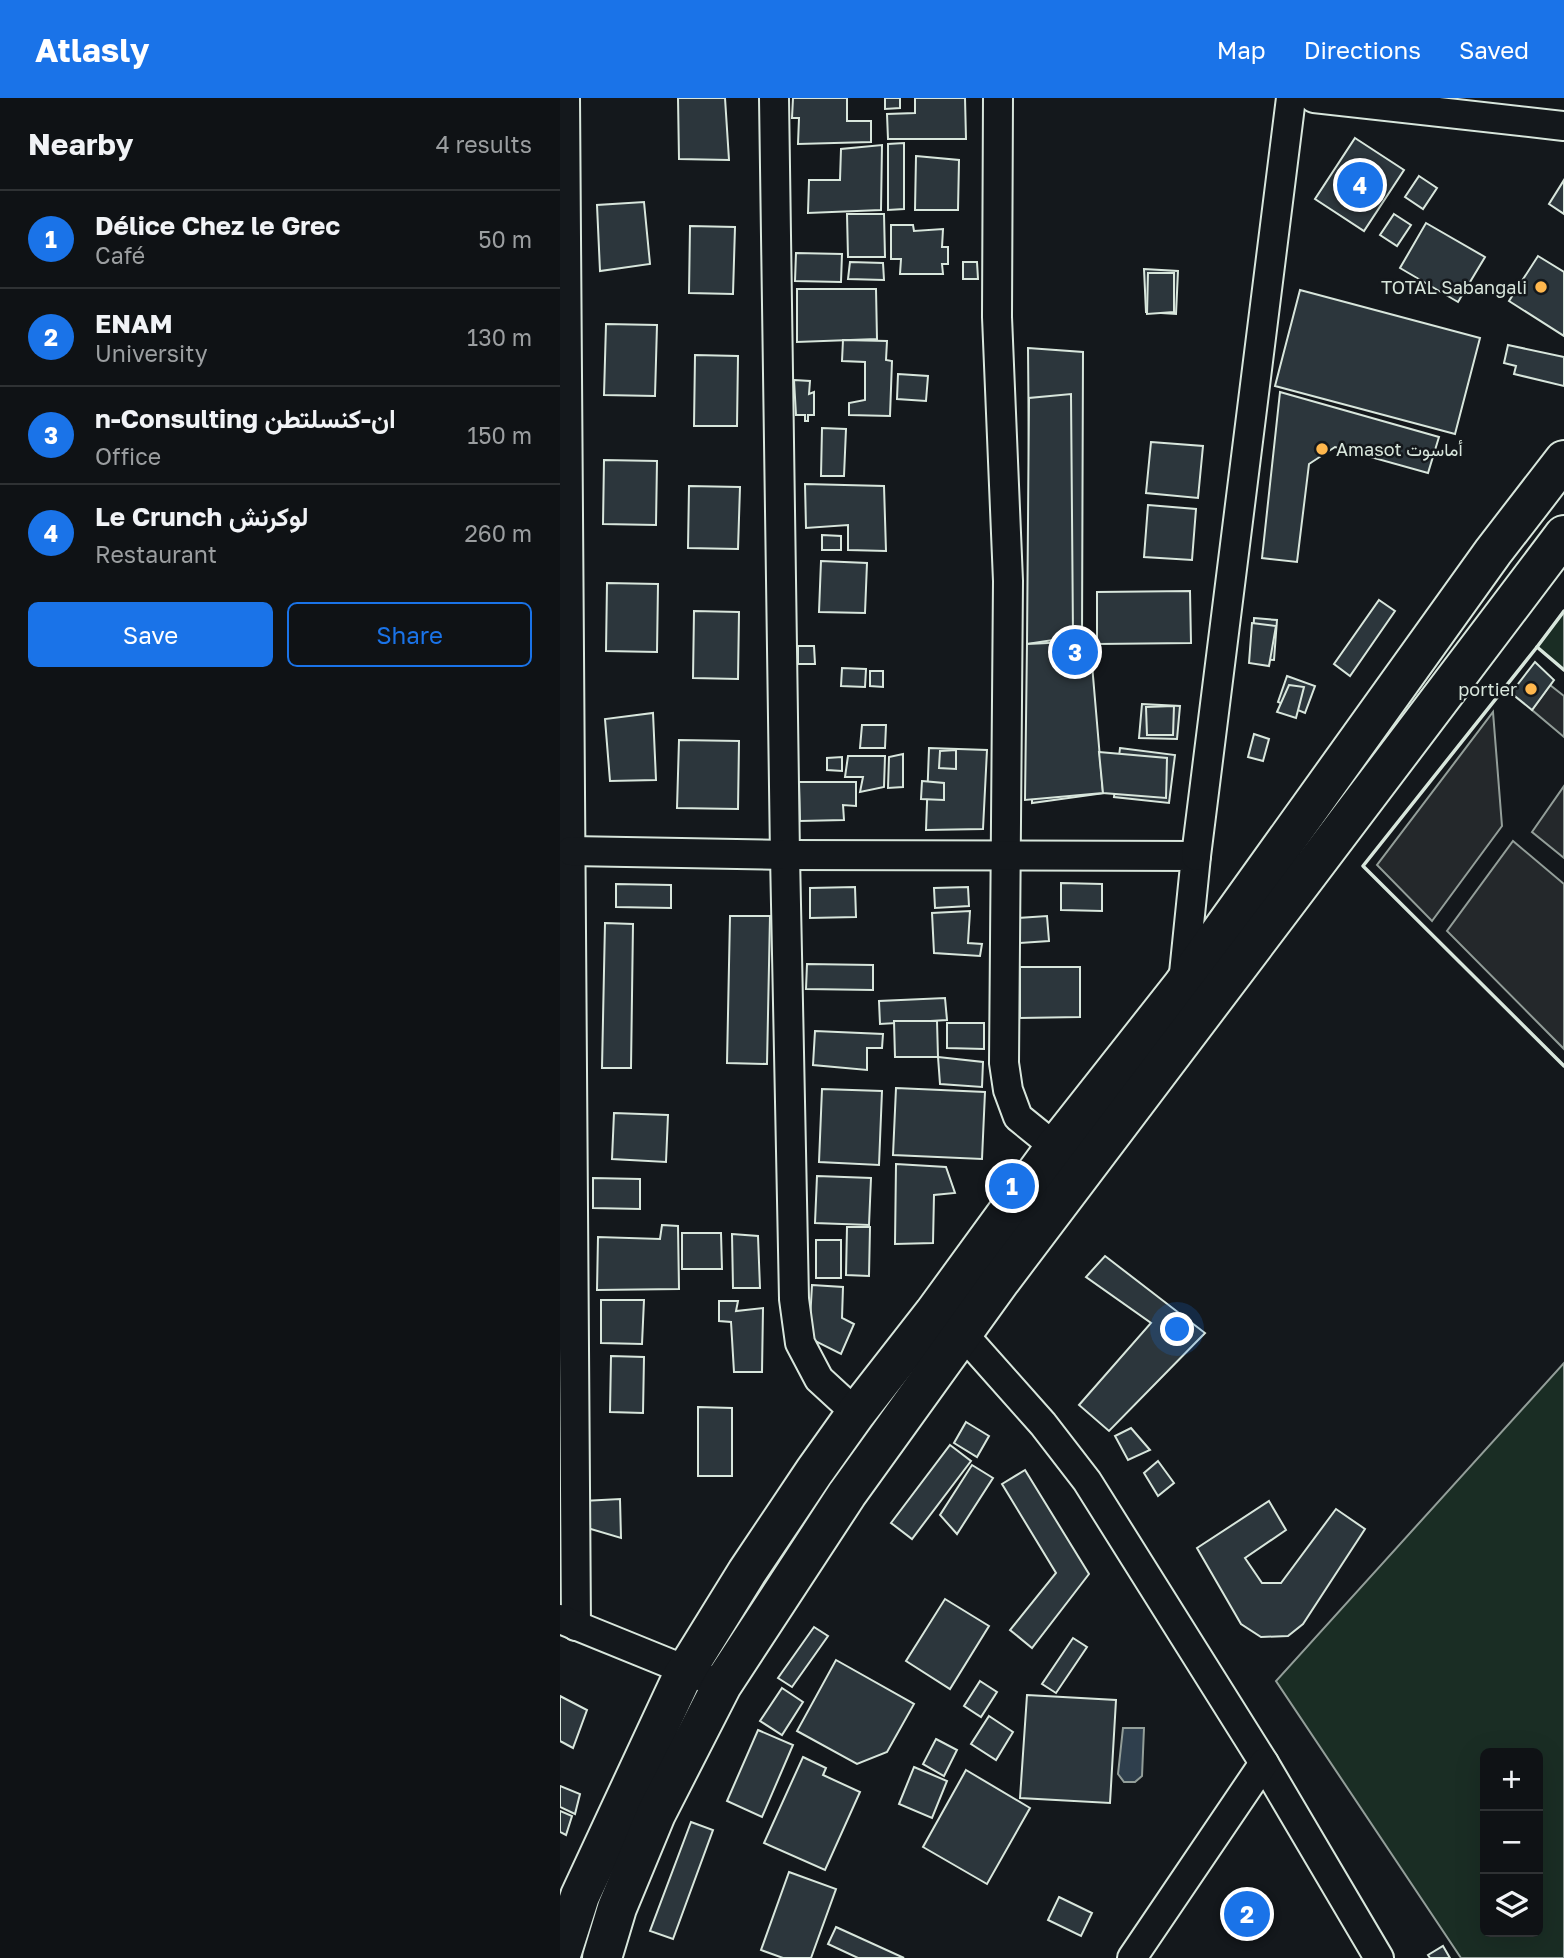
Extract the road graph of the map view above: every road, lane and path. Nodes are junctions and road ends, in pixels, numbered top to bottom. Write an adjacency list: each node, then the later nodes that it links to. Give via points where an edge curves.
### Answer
1 (565, 98): 11 (street)
2 (774, 98): 13 (street)
3 (998, 98): 14 (street, via 997,317 1008,581)
4 (1291, 98): 15 (street)
5 (1314, 98): 6 (street)
6 (1564, 126)
7 (1564, 460): 9 (main road)
8 (1564, 535): 10 (main road)
9 (1493, 552): 10 (main road); 16 (main road)
10 (1529, 582): 18 (main road)
11 (564, 731): 12 (street)
12 (571, 851): 13 (street); 20 (street)
13 (785, 855): 14 (street); 19 (street, via 798,1332 819,1379)
14 (1007, 855): 15 (street); 17 (street, via 1004,1063 1008,1090 1018,1117)
15 (1196, 856): 16 (street)
16 (1182, 985): 17 (main road)
17 (1055, 1147): 18 (main road)
18 (949, 1323): 19 (main road); 22 (main road, via 847,1494); 23 (street, via 1043,1424 1087,1480)
19 (856, 1413): 21 (main road)
20 (568, 1623): 21 (street)
21 (686, 1670): 22 (street); 24 (main road, via 580,1896)
22 (722, 1685): 25 (main road, via 656,1814)
23 (1264, 1763): 26 (street); 27 (street)
24 (560, 1958)
25 (602, 1958)
26 (1132, 1958)
27 (1379, 1958)

